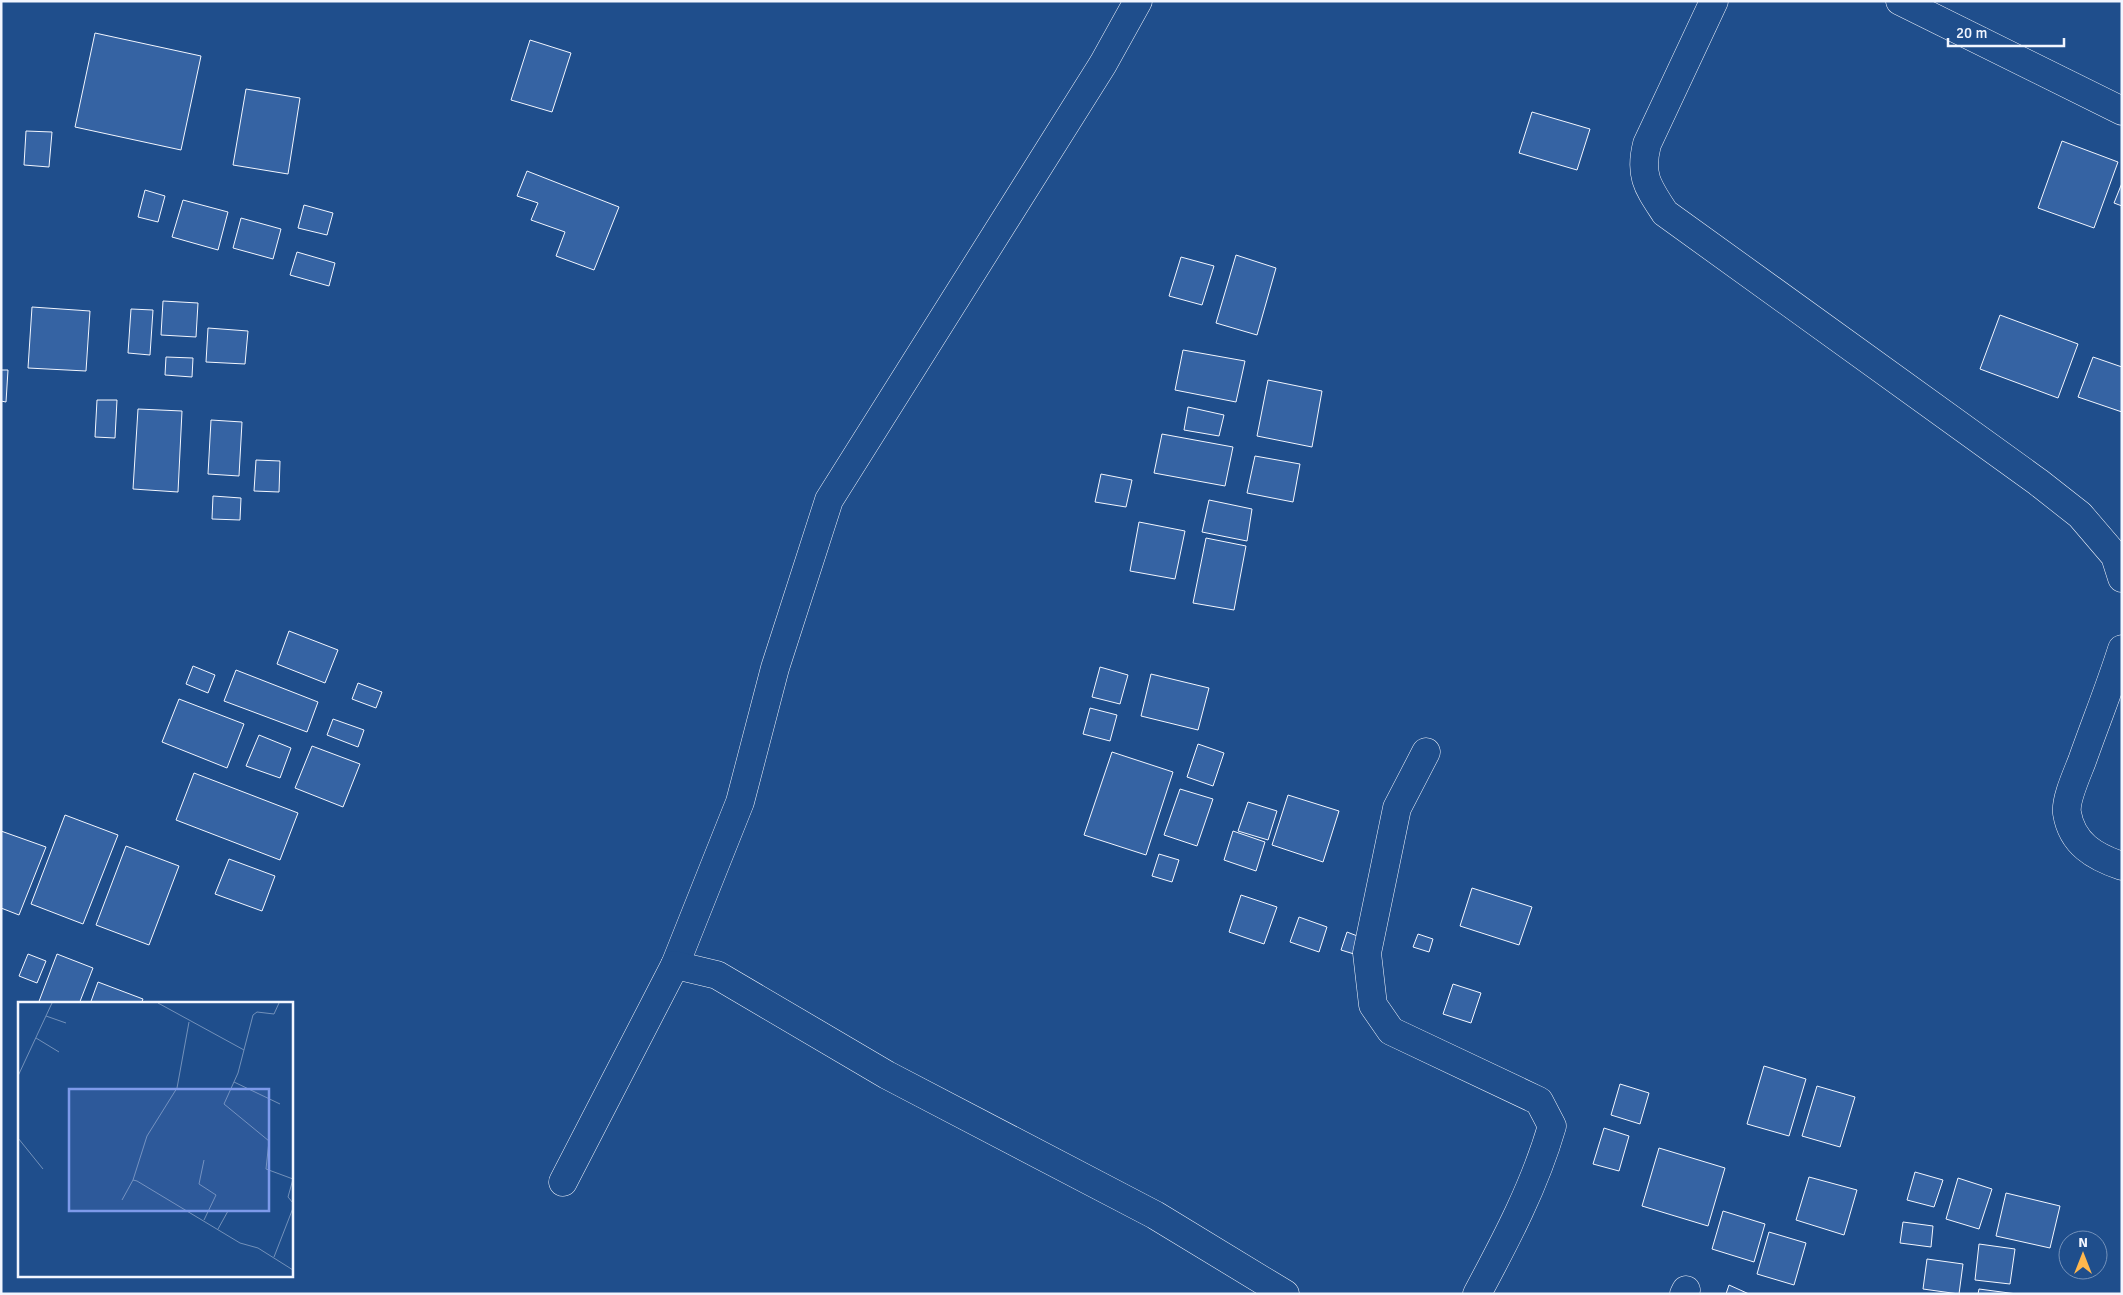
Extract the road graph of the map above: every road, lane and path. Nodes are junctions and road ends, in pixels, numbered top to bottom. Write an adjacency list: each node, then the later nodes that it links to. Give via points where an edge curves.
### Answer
1 (1138, 1): 9 (street, via 1103,64 828,500 775,668 740,802)
2 (1714, 1): 5 (street, via 1643,161 1648,187 1666,213 2080,515 2115,556)
3 (1900, 1): 4 (street)
4 (2122, 111)
5 (2122, 578)
6 (2122, 649): 8 (street, via 2073,786 2067,812 2075,836 2085,849)
7 (1426, 752): 12 (street, via 1397,808 1367,953 1373,1005 1391,1031 1539,1101 1552,1126 1542,1159 1504,1244)
8 (2122, 866)
9 (675, 965): 10 (street); 11 (street, via 717,975 887,1075 1155,1215)
10 (563, 1182)
11 (1285, 1294)
12 (1477, 1294)

